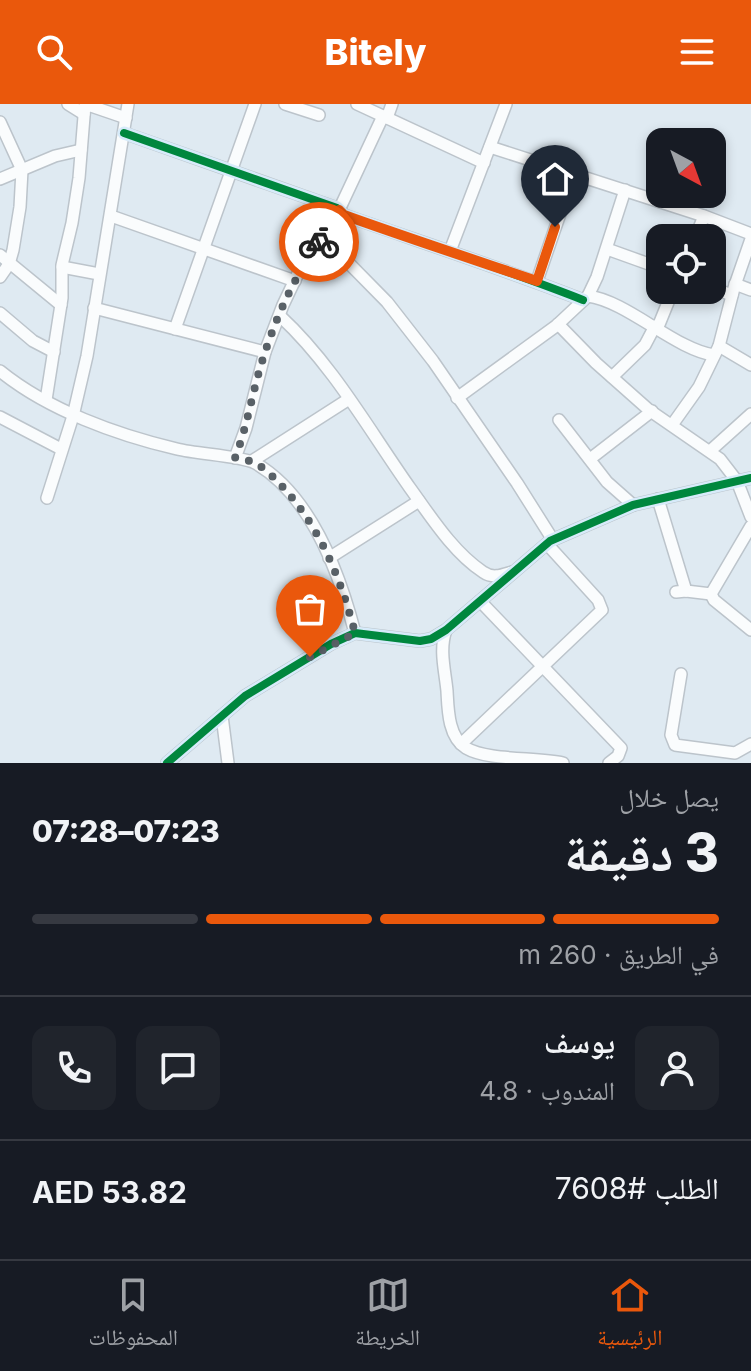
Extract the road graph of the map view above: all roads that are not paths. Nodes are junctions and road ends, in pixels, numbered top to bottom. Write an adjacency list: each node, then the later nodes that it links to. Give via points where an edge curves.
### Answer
1 (68, 104): 8 (street)
2 (128, 104): 11 (street)
3 (255, 104): 18 (street)
4 (285, 104): 9 (street)
5 (357, 104): 10 (street)
6 (392, 104): 10 (street)
7 (506, 104): 14 (street)
8 (84, 114): 11 (street, via 85,104); 15 (street)
9 (319, 115)
10 (385, 117): 16 (street); 22 (street)
11 (126, 118): 13 (street)
12 (0, 122): 17 (street)
13 (124, 133): 18 (street); 23 (street)
14 (490, 147): 16 (street); 19 (street)
15 (81, 150): 17 (street); 33 (street)
16 (484, 163): 30 (street)
17 (22, 170): 20 (street); 31 (street, via 20,207)
18 (230, 171): 22 (street); 28 (street)
19 (574, 173): 21 (street); 37 (street)
20 (0, 179)
21 (625, 190): 24 (street); 29 (street)
22 (339, 210): 26 (street); 30 (street)
23 (111, 216): 28 (street); 34 (street)
24 (704, 216): 25 (street); 27 (street)
25 (701, 224)
26 (323, 237): 36 (street); 56 (street, via 404,323)
27 (751, 237): 39 (street)
28 (203, 248): 36 (street); 49 (street)
29 (607, 249): 32 (street); 41 (street)
30 (450, 251): 37 (street)
31 (5, 260): 35 (street); 43 (street)
32 (646, 263)
33 (62, 267): 34 (street); 43 (street)
34 (99, 274): 44 (street)
35 (0, 277)
36 (295, 281): 46 (street)
37 (537, 281): 41 (street)
38 (726, 289): 39 (street)
39 (734, 290): 40 (street); 50 (street)
40 (751, 290)
41 (585, 298): 47 (street); 48 (street, via 594,297)
42 (667, 304): 48 (street)
43 (61, 305): 51 (street)
44 (94, 308): 49 (street); 61 (street)
45 (0, 313): 51 (street)
46 (280, 316): 52 (street); 57 (street)
47 (558, 324): 55 (street); 56 (street)
48 (656, 327): 50 (street, via 687,345); 55 (street, via 631,362)
49 (175, 329): 52 (street)
50 (716, 350): 53 (street); 64 (street, via 699,387)
51 (54, 352): 58 (street)
52 (265, 352): 67 (street)
53 (751, 365)
54 (0, 371): 58 (street)
55 (612, 377): 59 (street)
56 (457, 398): 78 (street, via 517,483)
57 (349, 399): 69 (street); 74 (street)
58 (46, 400): 61 (street)
59 (652, 411): 64 (street); 68 (street)
60 (751, 414): 66 (street)
61 (73, 416): 65 (street); 67 (street, via 174,449)
62 (0, 417): 65 (street)
63 (559, 420): 68 (street)
64 (672, 425): 66 (street)
65 (61, 449): 72 (street)
66 (710, 451): 71 (street)
67 (235, 458): 69 (street)
68 (590, 459): 75 (street)
69 (252, 461): 79 (street, via 300,506)
70 (751, 478): 71 (street)
71 (737, 481): 73 (street); 76 (street)
72 (47, 498)
73 (658, 499): 75 (street); 81 (street, via 681,592)
74 (419, 501): 79 (street); 80 (street, via 485,574)
75 (633, 505): 78 (street)
76 (751, 517)
77 (751, 526): 81 (street)
78 (550, 542): 80 (street); 86 (street, via 603,608)
79 (329, 558): 85 (street)
80 (515, 571): 82 (street)
81 (711, 594): 84 (street)
82 (480, 601): 83 (street); 86 (street)
83 (446, 630): 85 (street, via 420,641); 89 (street, via 441,645 450,724)
84 (751, 630)
85 (355, 633): 88 (street, via 245,696)
86 (542, 668): 89 (street); 94 (street, via 621,748)
87 (681, 674): 90 (street, via 671,735 675,745 735,753)
88 (222, 716): 91 (street); 92 (street)
89 (461, 744): 93 (street, via 505,757)
90 (751, 744)
91 (167, 763)
92 (228, 763)
93 (563, 763)
94 (609, 763)

